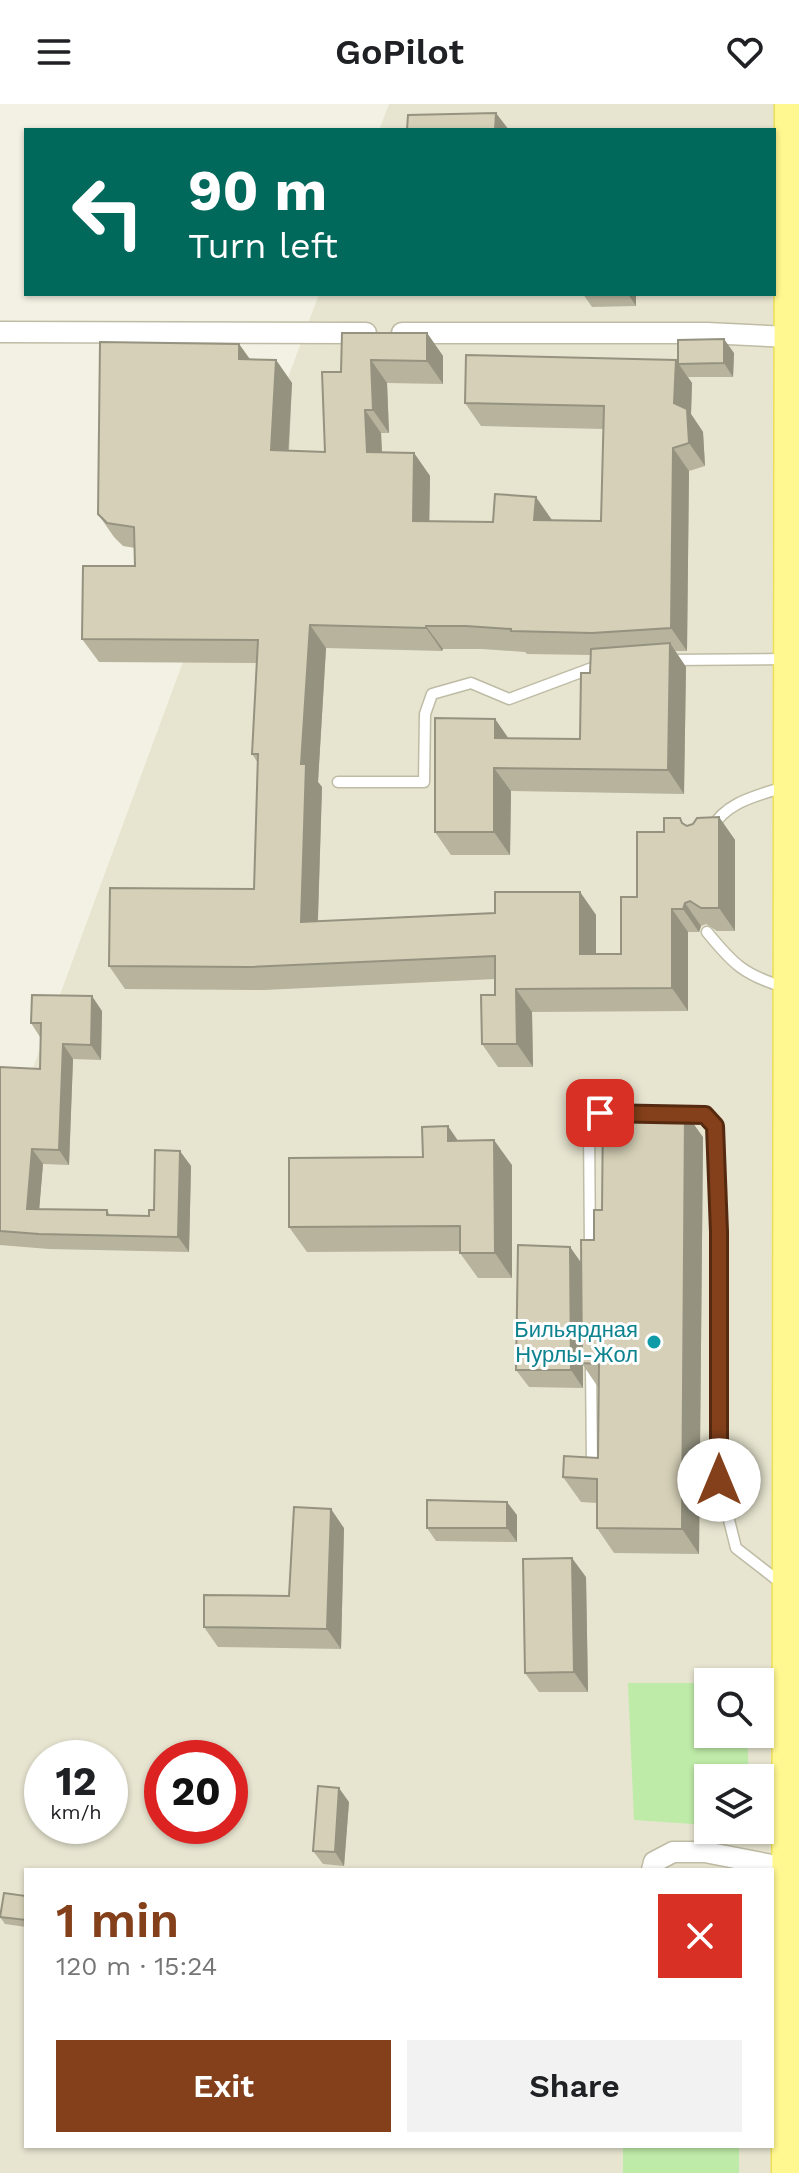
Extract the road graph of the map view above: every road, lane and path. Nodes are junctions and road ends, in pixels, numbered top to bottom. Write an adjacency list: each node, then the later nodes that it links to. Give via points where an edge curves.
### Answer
1 (790, 104): 2 (main road)
2 (794, 218): 3 (main road)
3 (793, 331): 4 (street); 5 (main road)
4 (0, 332)
5 (794, 534): 6 (main road)
6 (791, 659): 7 (lane); 10 (main road)
7 (650, 661)
8 (619, 663): 9 (lane, via 509,699 471,683 432,694 425,714 424,782)
9 (338, 782)
10 (790, 785): 11 (lane, via 732,805 719,814); 13 (main road)
11 (704, 841)
12 (707, 932): 13 (lane, via 732,962 758,979)
13 (794, 989): 19 (main road)
14 (630, 1114): 16 (lane, via 600,1113 589,1127)
15 (660, 1114): 19 (lane, via 705,1115 715,1126 719,1480 736,1548)
16 (590, 1271)
17 (591, 1351): 18 (lane)
18 (592, 1463)
19 (786, 1586): 21 (main road)
20 (652, 1868): 21 (street, via 673,1852 705,1852)
21 (787, 1868): 22 (main road)
22 (787, 2173)

